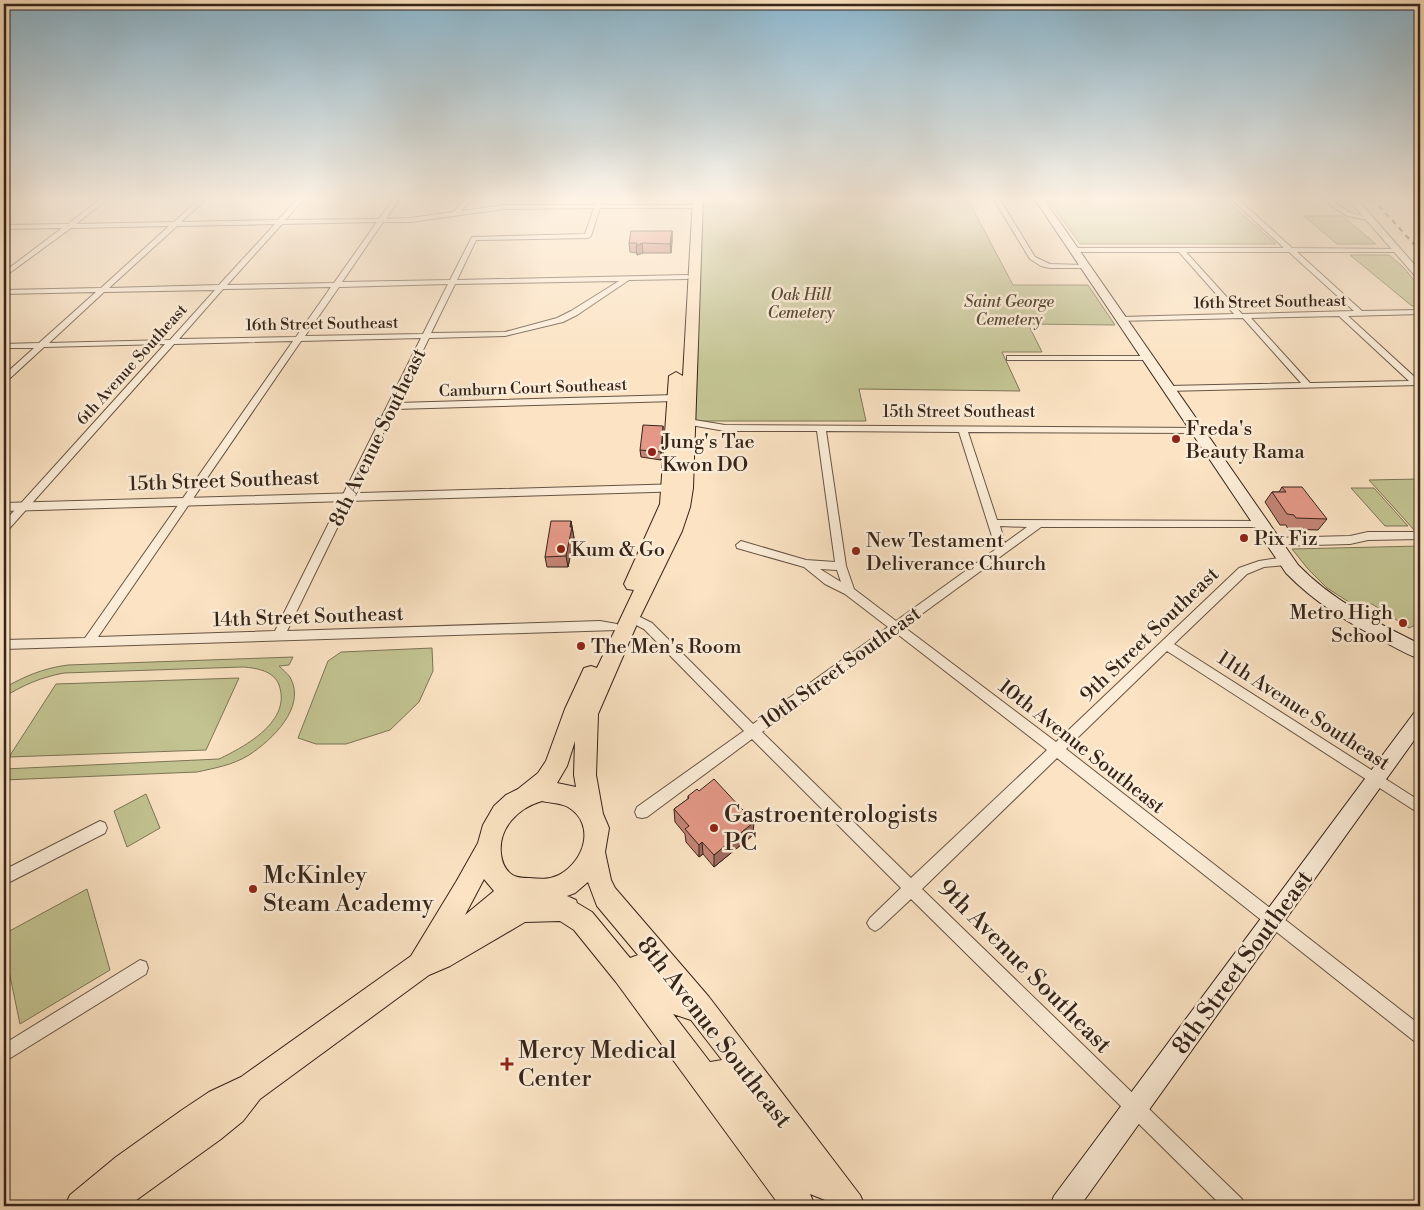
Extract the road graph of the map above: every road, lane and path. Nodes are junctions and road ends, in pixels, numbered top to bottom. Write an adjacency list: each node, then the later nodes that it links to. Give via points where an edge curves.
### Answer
1 (31, 254): 14 (street)
2 (142, 254): 21 (street)
3 (251, 254): 20 (street, 6th Avenue Southeast)
4 (358, 254): 19 (street)
5 (466, 254): 18 (street, 8th Avenue Southeast)
6 (689, 254): 16 (main road)
7 (693, 254): 41 (main road)
8 (1030, 254): 13 (street, via 1037,262 1053,266)
9 (1076, 254): 13 (main road)
10 (1185, 254): 26 (street)
11 (1294, 254): 25 (street)
12 (1401, 254): 15 (street)
13 (1084, 267): 27 (main road)
14 (4, 275)
15 (1420, 276)
16 (687, 277): 17 (street); 36 (main road)
17 (626, 279): 18 (street); 28 (street, 16th Street Southeast, via 574,313 534,327 505,334)
18 (452, 282): 19 (street); 28 (street, 8th Avenue Southeast)
19 (337, 285): 20 (street); 29 (street)
20 (222, 287): 21 (street); 30 (street, 6th Avenue Southeast)
21 (103, 290): 22 (street); 31 (street)
22 (4, 292)
23 (1420, 312): 25 (street, 16th Street Southeast)
24 (1341, 314): 25 (street, 16th Street Southeast); 26 (street, 16th Street Southeast); 37 (street, via 1416,383)
25 (1361, 314)
26 (1243, 316): 27 (street, 16th Street Southeast); 37 (street)
27 (1120, 319): 34 (main road)
28 (426, 336): 29 (street, 16th Street Southeast); 40 (street, 8th Avenue Southeast)
29 (300, 339): 30 (street, 16th Street Southeast); 47 (street)
30 (172, 342): 31 (street, 16th Street Southeast); 49 (street, 6th Avenue Southeast)
31 (41, 345): 32 (street, 16th Street Southeast); 35 (street)
32 (4, 346)
33 (1010, 358): 34 (street)
34 (1147, 358): 38 (main road)
35 (4, 379)
36 (676, 380): 39 (main road); 41 (main road, via 683,396 682,422)
37 (1308, 386): 38 (street)
38 (1169, 389): 44 (main road)
39 (675, 398): 40 (street, Camburn Court Southeast); 45 (main road)
40 (392, 406): 46 (street, 8th Avenue Southeast)
41 (688, 426): 42 (street, 15th Street Southeast, via 711,431 722,428); 45 (main road)
42 (821, 428): 43 (street, 15th Street Southeast); 60 (street)
43 (963, 429): 44 (street, 15th Street Southeast); 50 (street)
44 (1197, 430): 52 (main road)
45 (677, 488): 46 (street, 15th Street Southeast); 62 (main road, via 682,506 673,531); 63 (main road)
46 (348, 496): 47 (street, 15th Street Southeast); 65 (street, 8th Avenue Southeast)
47 (186, 501): 49 (street, 15th Street Southeast); 66 (street)
48 (4, 506): 49 (street, 15th Street Southeast)
49 (24, 506): 53 (street, 6th Avenue Southeast)
50 (993, 523): 51 (street); 57 (street)
51 (1039, 523): 52 (street); 57 (street, 10th Street Southeast)
52 (1261, 524): 55 (main road)
53 (4, 528)
54 (1420, 536): 55 (street)
55 (1273, 542): 58 (main road)
56 (741, 545): 59 (street)
57 (1002, 550): 64 (street, 10th Street Southeast)
58 (1286, 561): 68 (street, 9th Street Southeast, via 1264,562 1243,571); 69 (main road, via 1320,595)
59 (806, 564): 60 (street); 61 (street, 10th Avenue Southeast)
60 (840, 566): 61 (street)
61 (848, 591): 64 (street, 10th Avenue Southeast)
62 (630, 617): 71 (street, 9th Avenue Southeast, via 648,626); 77 (main road, via 587,714 584,775)
63 (613, 627): 65 (street, 14th Street Southeast); 73 (main road, via 574,709)
64 (895, 628): 71 (street, 10th Street Southeast); 72 (street, 10th Avenue Southeast)
65 (279, 635): 66 (street, 14th Street Southeast)
66 (88, 642): 67 (street, 14th Street Southeast)
67 (4, 645)
68 (1166, 645): 72 (street, 9th Street Southeast); 74 (street, 11th Avenue Southeast)
69 (1420, 652)
70 (1420, 718): 74 (main road, 8th Street Southeast)
71 (752, 731): 78 (street, 10th Street Southeast); 83 (street, 9th Avenue Southeast)
72 (1057, 750): 83 (street, 9th Street Southeast); 86 (street, 10th Avenue Southeast)
73 (556, 766): 75 (main road, via 546,780)
74 (1375, 780): 76 (street, 11th Avenue Southeast); 86 (main road, 8th Street Southeast)
75 (526, 796): 77 (main road, via 542,791 571,794); 80 (main road, via 511,804 499,817 491,832)
76 (1420, 808)
77 (592, 812): 81 (main road, via 598,838)
78 (642, 812)
79 (100, 828): 82 (street)
80 (488, 848): 84 (main road, via 490,864 498,878); 88 (main road)
81 (594, 853): 84 (main road, via 587,867 561,888 545,893); 91 (main road, 8th Avenue Southeast, via 606,897)
82 (4, 878)
83 (912, 887): 87 (street, 9th Street Southeast); 96 (street, 9th Avenue Southeast)
84 (522, 892): 85 (main road, 8th Avenue Southeast); 88 (main road, via 480,918)
85 (567, 909): 88 (main road, via 523,910); 90 (main road, 8th Avenue Southeast, via 583,921)
86 (1272, 920): 92 (street, 10th Avenue Southeast); 96 (main road, 8th Street Southeast)
87 (875, 923)
88 (430, 961): 95 (main road)
89 (140, 968): 93 (street)
90 (625, 973): 91 (main road, via 641,968 676,1004); 94 (main road, 8th Avenue Southeast)
91 (699, 1007): 97 (main road, 8th Avenue Southeast)
92 (1420, 1035)
93 (4, 1054)
94 (705, 1082): 97 (main road, via 716,1074 730,1079 808,1178); 100 (main road, 8th Avenue Southeast)
95 (250, 1089): 98 (main road, via 218,1102); 99 (main road, via 226,1118)
96 (1136, 1109): 101 (main road, 8th Street Southeast); 102 (street, 9th Avenue Southeast)
97 (842, 1197)
98 (81, 1206)
99 (98, 1206)
100 (799, 1206)
101 (1064, 1206)
102 (1236, 1206)

